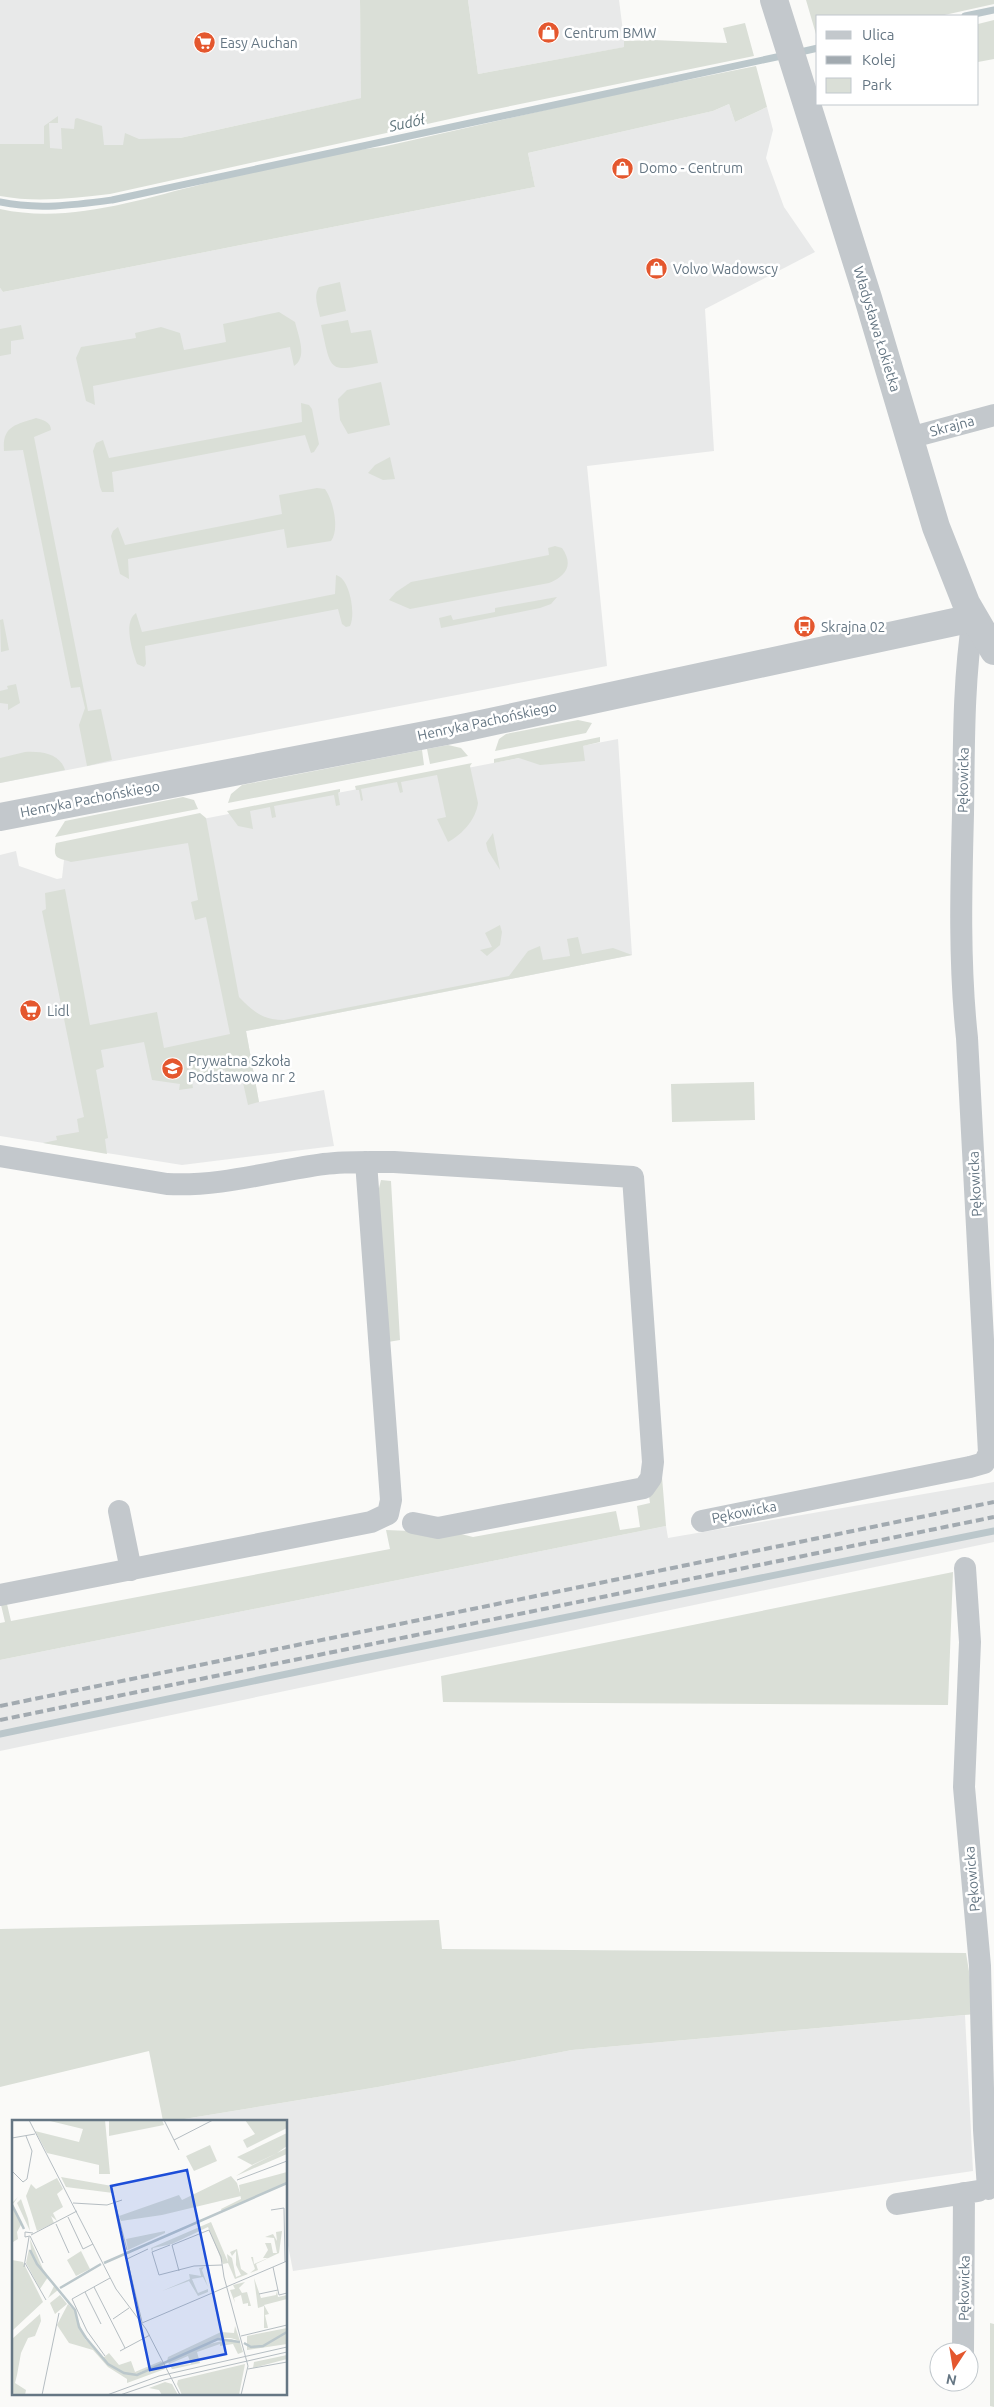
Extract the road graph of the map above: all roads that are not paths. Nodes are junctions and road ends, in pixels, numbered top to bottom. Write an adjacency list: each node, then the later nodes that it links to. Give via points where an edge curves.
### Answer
1 (777, 11): 3 (street, Władysława Łokietka)
2 (994, 414): 3 (street, Skrajna)
3 (909, 438): 4 (street, Władysława Łokietka, via 936,527)
4 (973, 618): 5 (street, Władysława Łokietka); 6 (street, Henryka Pachońskiego, via 467,727); 10 (street, Pękowicka, via 965,678 962,994 989,1453 984,1463 970,1467)
5 (994, 651)
6 (0, 817)
7 (0, 1156): 8 (street, via 184,1185 326,1164)
8 (366, 1162): 11 (street, via 633,1177 651,1478 644,1488 438,1528); 13 (street, via 391,1500 388,1514 371,1522)
9 (119, 1511): 13 (street)
10 (702, 1521)
11 (413, 1523)
12 (965, 1568): 15 (street, Pękowicka, via 970,1642 964,1787 980,1966 984,2130)
13 (131, 1570): 14 (street)
14 (0, 1595)
15 (991, 2189): 16 (street, Pękowicka)
16 (964, 2194): 17 (street, Pękowicka); 18 (street, Pękowicka)
17 (898, 2204)
18 (963, 2342)

